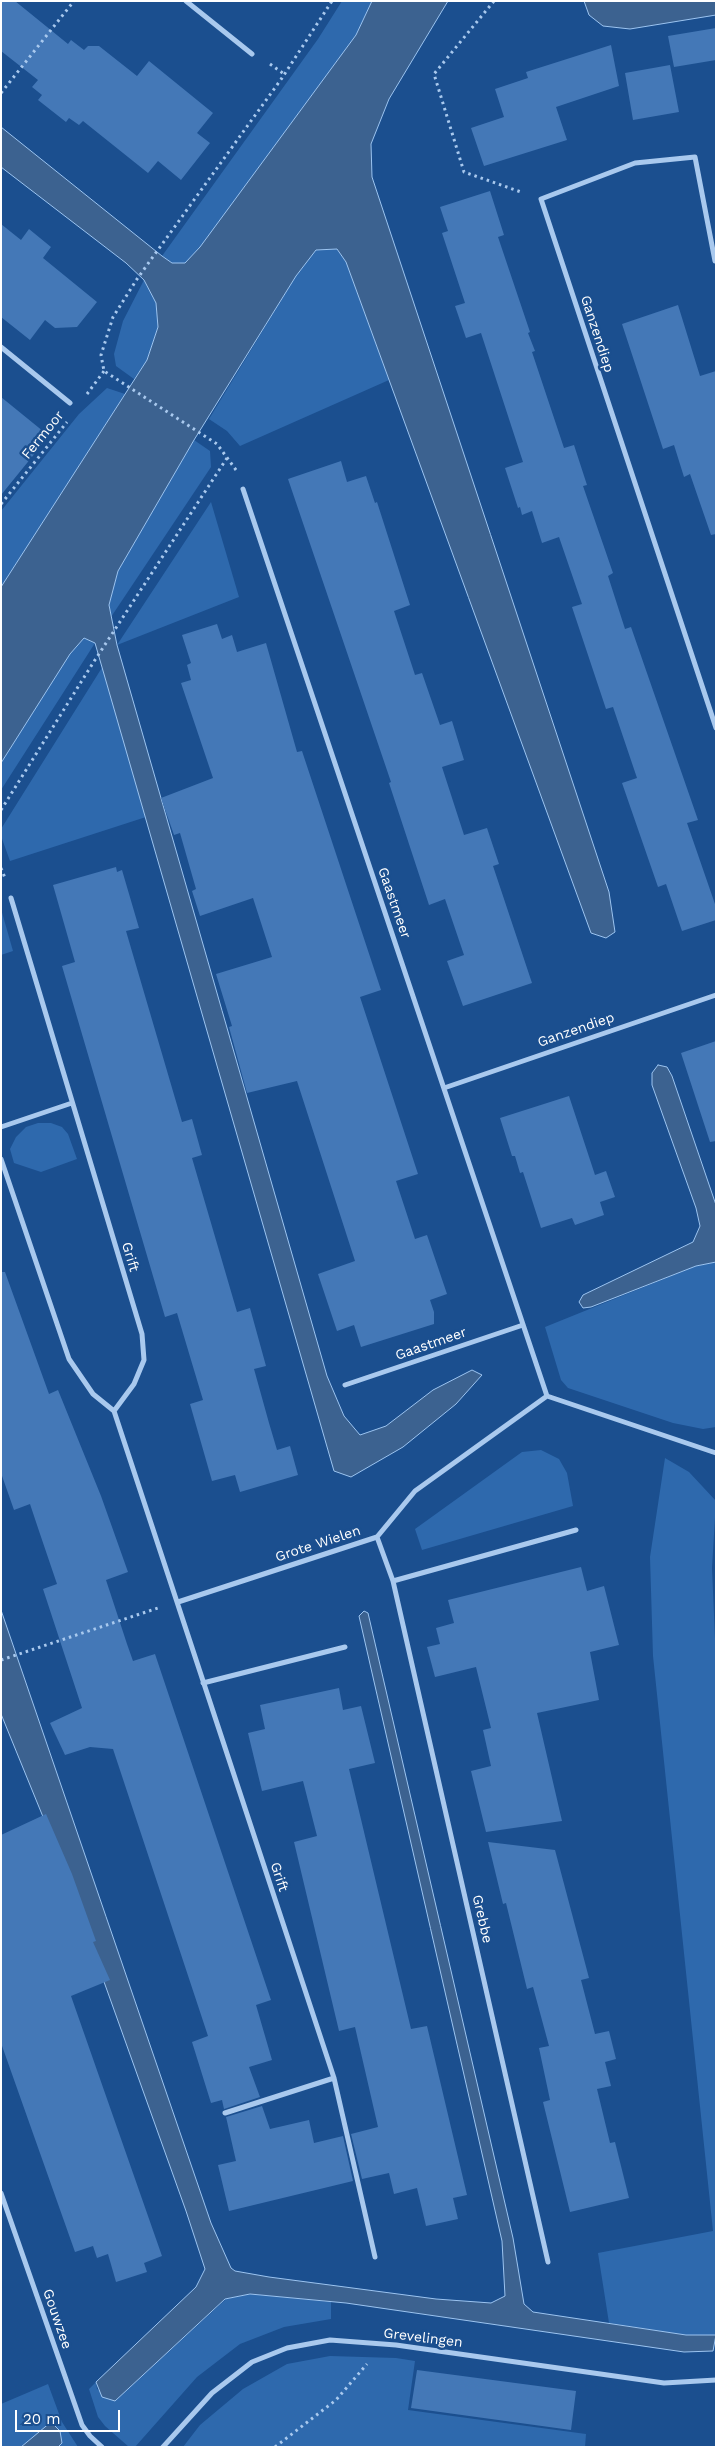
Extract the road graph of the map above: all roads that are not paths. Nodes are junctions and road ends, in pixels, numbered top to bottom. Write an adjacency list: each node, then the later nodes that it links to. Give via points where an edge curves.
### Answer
1 (186, 1): 2 (street)
2 (252, 54)
3 (715, 261): 7 (street, Ganzendiep, via 695,157 634,163 541,199)
4 (1, 347): 5 (street, Fermoor)
5 (70, 403)
6 (243, 489): 10 (street, Gaastmeer)
7 (716, 728)
8 (11, 898): 11 (street, Grift)
9 (716, 994): 10 (street, Ganzendiep)
10 (444, 1088): 14 (street, Gaastmeer)
11 (72, 1103): 12 (street); 17 (street, Grift, via 142,1334 144,1360 134,1384)
12 (1, 1127)
13 (1, 1159): 17 (street, via 70,1359 93,1394)
14 (523, 1325): 15 (street, Gaastmeer); 16 (street, Gaastmeer)
15 (345, 1384)
16 (547, 1396): 18 (street); 20 (street, Grote Wielen, via 415,1491)
17 (114, 1411): 22 (street, Grift)
18 (716, 1453)
19 (576, 1530): 21 (street)
20 (377, 1536): 21 (street, Grebbe); 22 (street, Grote Wielen)
21 (393, 1581): 29 (street, Grebbe)
22 (178, 1602): 24 (street, Grift)
23 (345, 1647): 24 (street)
24 (203, 1683): 25 (street, Grift)
25 (334, 2078): 26 (street); 28 (street, Grift)
26 (225, 2113)
27 (1, 2193): 31 (street, Gouwzee, via 82,2425)
28 (376, 2257)
29 (548, 2262)
30 (716, 2380): 32 (street, Grevelingen, via 664,2383 384,2344 330,2340 286,2348 252,2362 212,2393)
31 (102, 2447)
32 (163, 2447)

